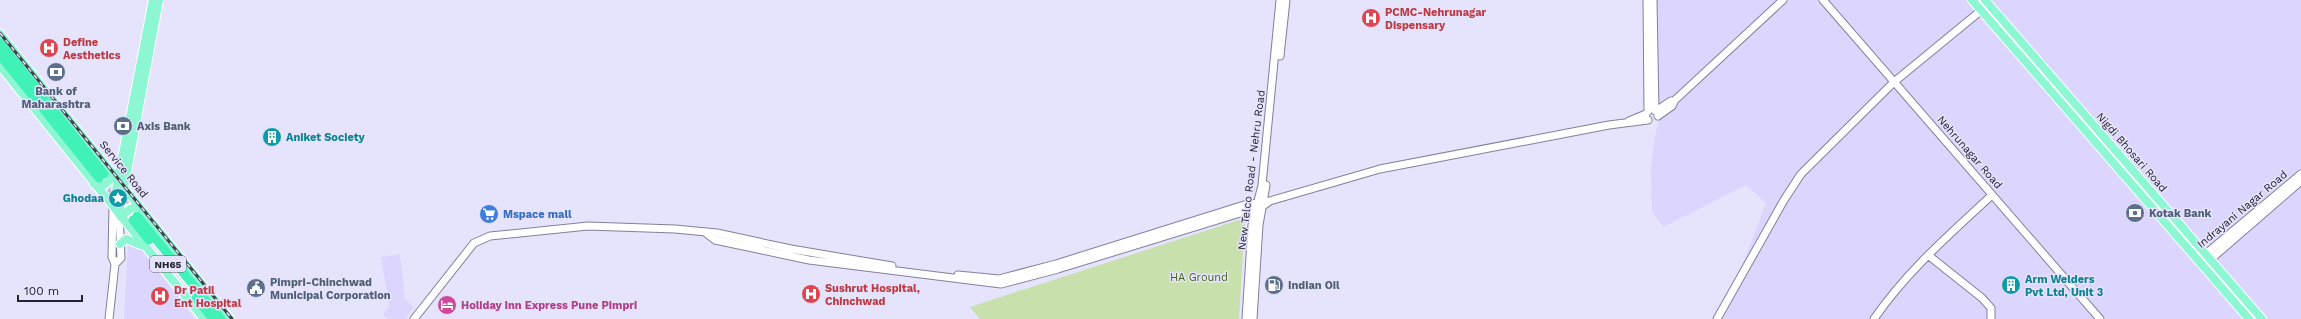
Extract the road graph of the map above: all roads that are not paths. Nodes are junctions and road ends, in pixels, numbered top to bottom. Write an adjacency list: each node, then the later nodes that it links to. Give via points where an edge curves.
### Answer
1 (153, 0): 20 (main road)
2 (159, 0): 22 (main road)
3 (1280, 0): 24 (street, New Telco Road - Nehru Road)
4 (1286, 0): 24 (street, New Telco Road - Nehru Road)
5 (1647, 0): 17 (street)
6 (1653, 0): 17 (street)
7 (1783, 0): 17 (street, via 1675,100 1672,106)
8 (1823, 0): 16 (street, Nehrunagar Road)
9 (1972, 0): 11 (main road, Nigdi Bhosari Road)
10 (1987, 2): 11 (street); 32 (main road, Nigdi Bhosari Road)
11 (1981, 10): 16 (street); 33 (main road, Nigdi Bhosari Road)
12 (0, 34): 14 (main road, Service Road)
13 (1, 44): 14 (highway); 19 (highway)
14 (18, 56): 19 (main road, Service Road)
15 (1, 60): 19 (highway)
16 (1894, 82): 23 (street, Nehrunagar Road); 44 (street, via 1801,174)
17 (1652, 114): 24 (street, via 1635,122 1629,121 1380,169)
18 (2301, 174): 32 (street, Indrayani Nagar Road)
19 (102, 177): 20 (main road, Service Road); 25 (main road, Service Road)
20 (118, 180): 22 (main road, Service Road); 25 (main road)
21 (2301, 182): 32 (street, Indrayani Nagar Road)
22 (124, 188): 26 (main road, Service Road); 27 (main road)
23 (1992, 195): 31 (street); 47 (street, Nehrunagar Road)
24 (1262, 203): 41 (street, via 1058,269 1001,284 809,260 715,240 706,233 675,229 592,226 486,237 474,243); 42 (street, New Telco Road - Nehru Road, via 1252,225); 43 (street, New Telco Road - Nehru Road)
25 (112, 205): 27 (main road, Service Road); 34 (street, via 112,257)
26 (139, 206): 27 (main road); 40 (main road, Service Road)
27 (120, 215): 29 (street); 30 (main road, Service Road)
28 (135, 218): 35 (highway, NH65)
29 (120, 244): 30 (main road, via 128,239); 34 (street, via 121,258)
30 (144, 245): 37 (main road, Service Road)
31 (1928, 255): 45 (street, via 1889,297); 46 (street, via 1986,302 1991,308)
32 (2208, 256): 33 (street, Indrayani Nagar Road); 49 (main road, Nigdi Bhosari Road)
33 (2200, 263): 48 (main road, Nigdi Bhosari Road)
34 (115, 264): 36 (street)
35 (206, 306): 38 (highway, NH65); 39 (highway, NH65)
36 (109, 319)
37 (204, 319)
38 (213, 319)
39 (221, 319)
40 (230, 319)
41 (414, 319)
42 (1246, 319)
43 (1253, 319)
44 (1716, 319)
45 (1874, 319)
46 (1991, 319)
47 (2100, 319)
48 (2249, 319)
49 (2262, 319)

